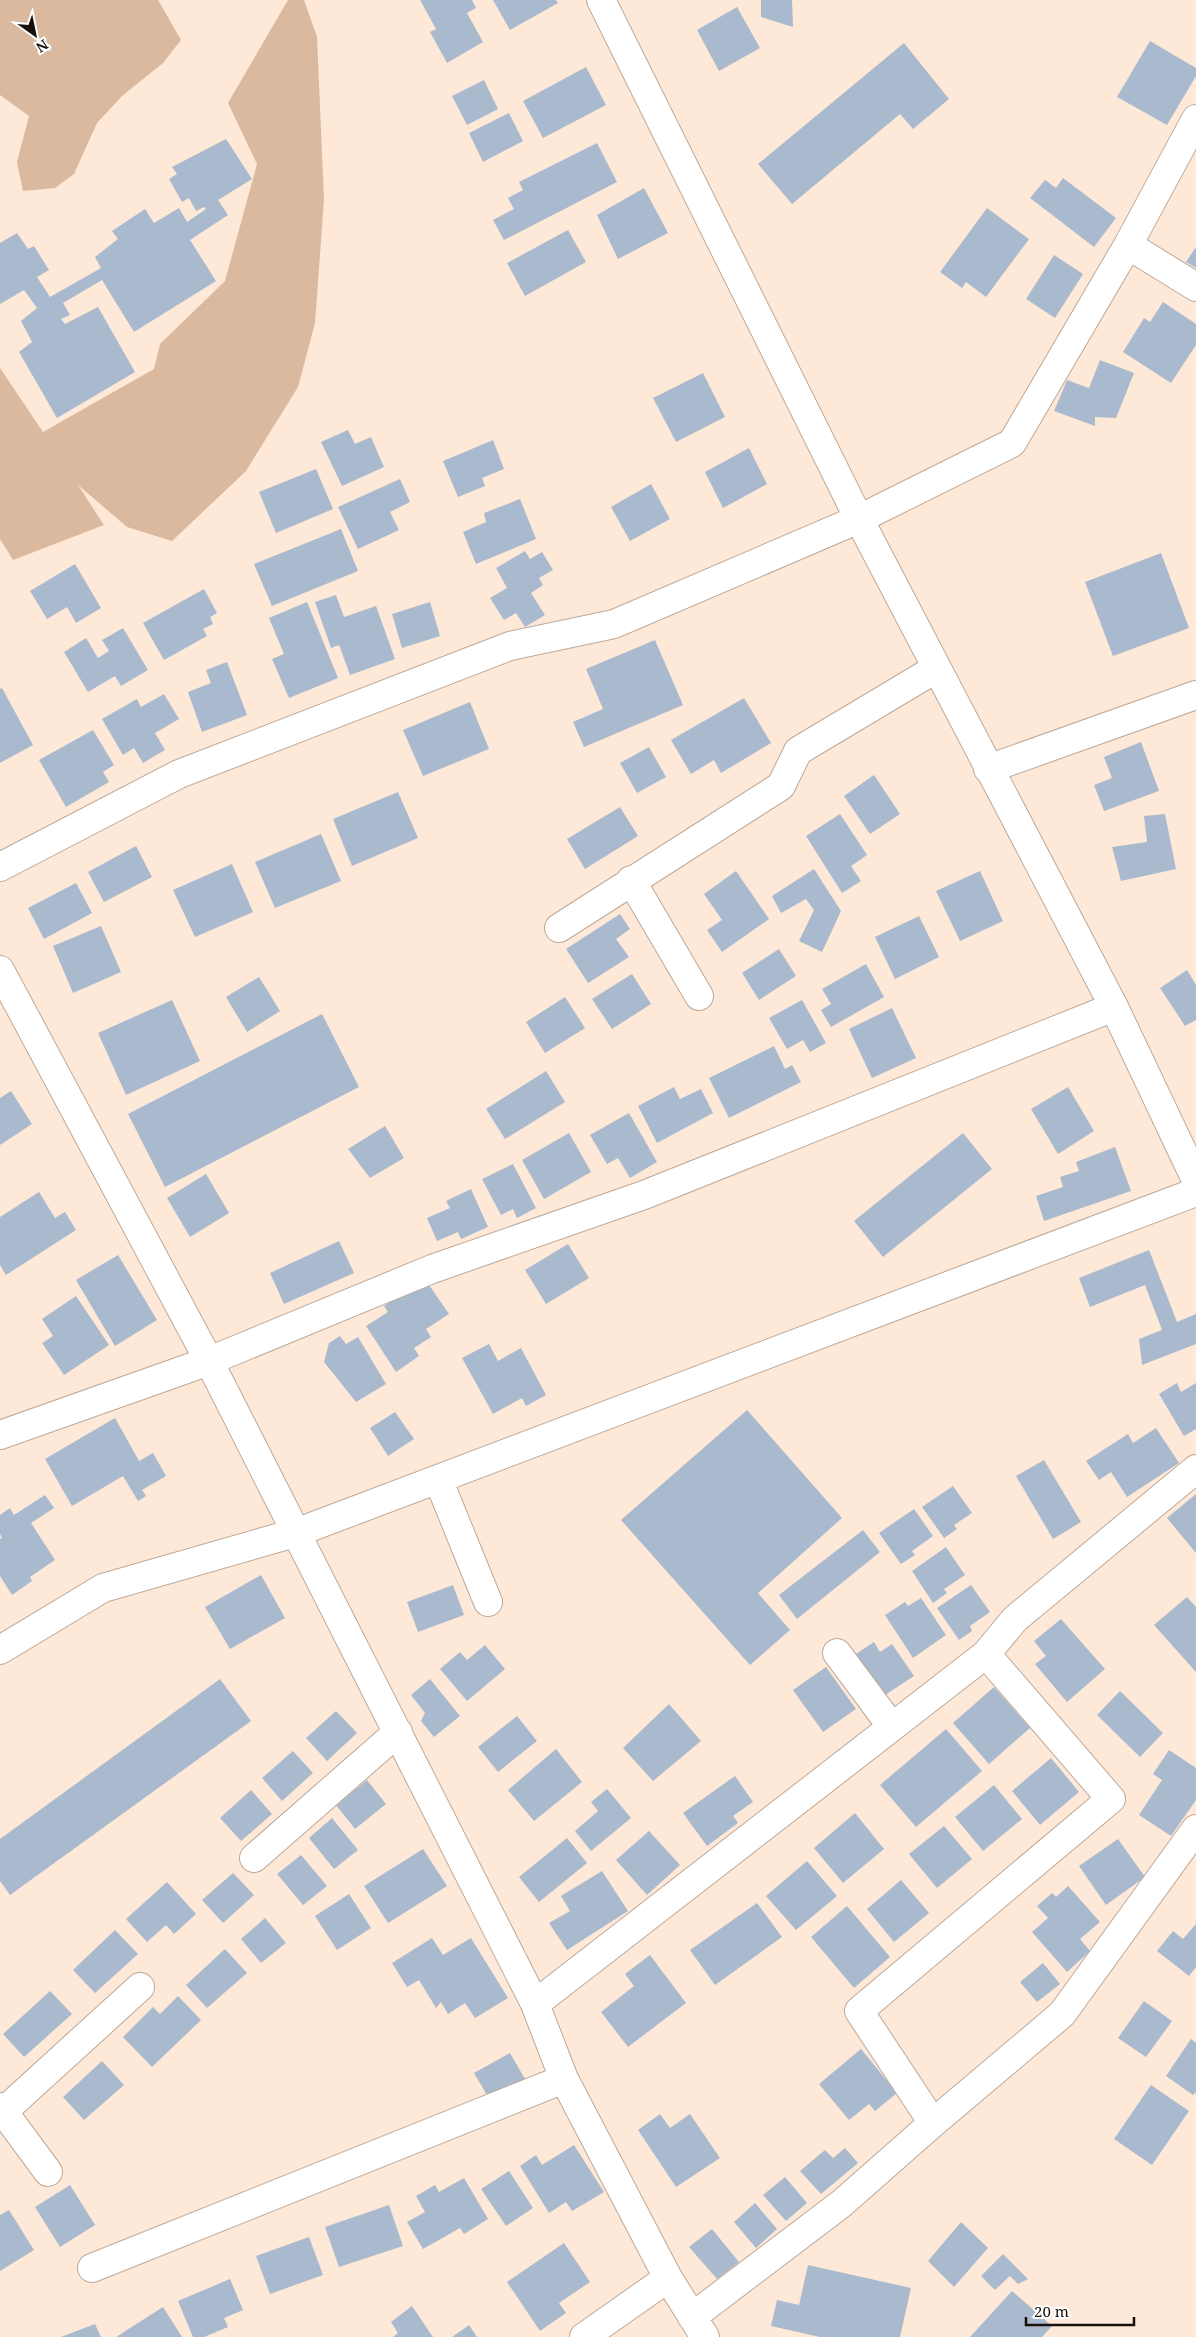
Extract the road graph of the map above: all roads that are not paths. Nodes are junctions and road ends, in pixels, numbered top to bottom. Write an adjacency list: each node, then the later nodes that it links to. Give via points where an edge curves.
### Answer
1 (601, 0): 5 (street)
2 (1196, 119): 3 (street)
3 (1128, 245): 4 (street); 5 (street, via 1012,443)
4 (1196, 287)
5 (859, 519): 6 (street); 9 (street, via 614,624 510,646 179,774)
6 (937, 668): 8 (street); 10 (street, via 798,751 780,786)
7 (1196, 695): 8 (street)
8 (988, 769): 14 (street)
9 (0, 867)
10 (632, 880): 11 (street); 13 (street)
11 (558, 928)
12 (0, 970): 17 (street)
13 (699, 996)
14 (1114, 1007): 15 (street); 17 (street, via 644,1195 432,1269)
15 (1196, 1180)
16 (1196, 1192): 20 (street)
17 (209, 1361): 18 (street); 21 (street)
18 (0, 1435)
19 (1196, 1469): 25 (street, via 1015,1619)
20 (438, 1479): 21 (street); 22 (street)
21 (298, 1532): 23 (street, via 103,1588); 27 (street)
22 (488, 1602)
23 (0, 1650)
24 (837, 1653): 26 (street)
25 (986, 1654): 26 (street); 34 (street, via 1111,1799 858,2011)
26 (892, 1727): 31 (street)
27 (398, 1732): 29 (street); 31 (street)
28 (1196, 1829): 34 (street, via 1062,2014)
29 (254, 1858)
30 (140, 1987): 33 (street)
31 (535, 2004): 32 (street)
32 (564, 2079): 36 (street); 37 (street)
33 (2, 2109): 35 (street)
34 (932, 2123): 38 (street)
35 (48, 2172)
36 (92, 2268)
37 (668, 2278): 38 (street); 39 (street)
38 (699, 2327)
39 (584, 2337)

